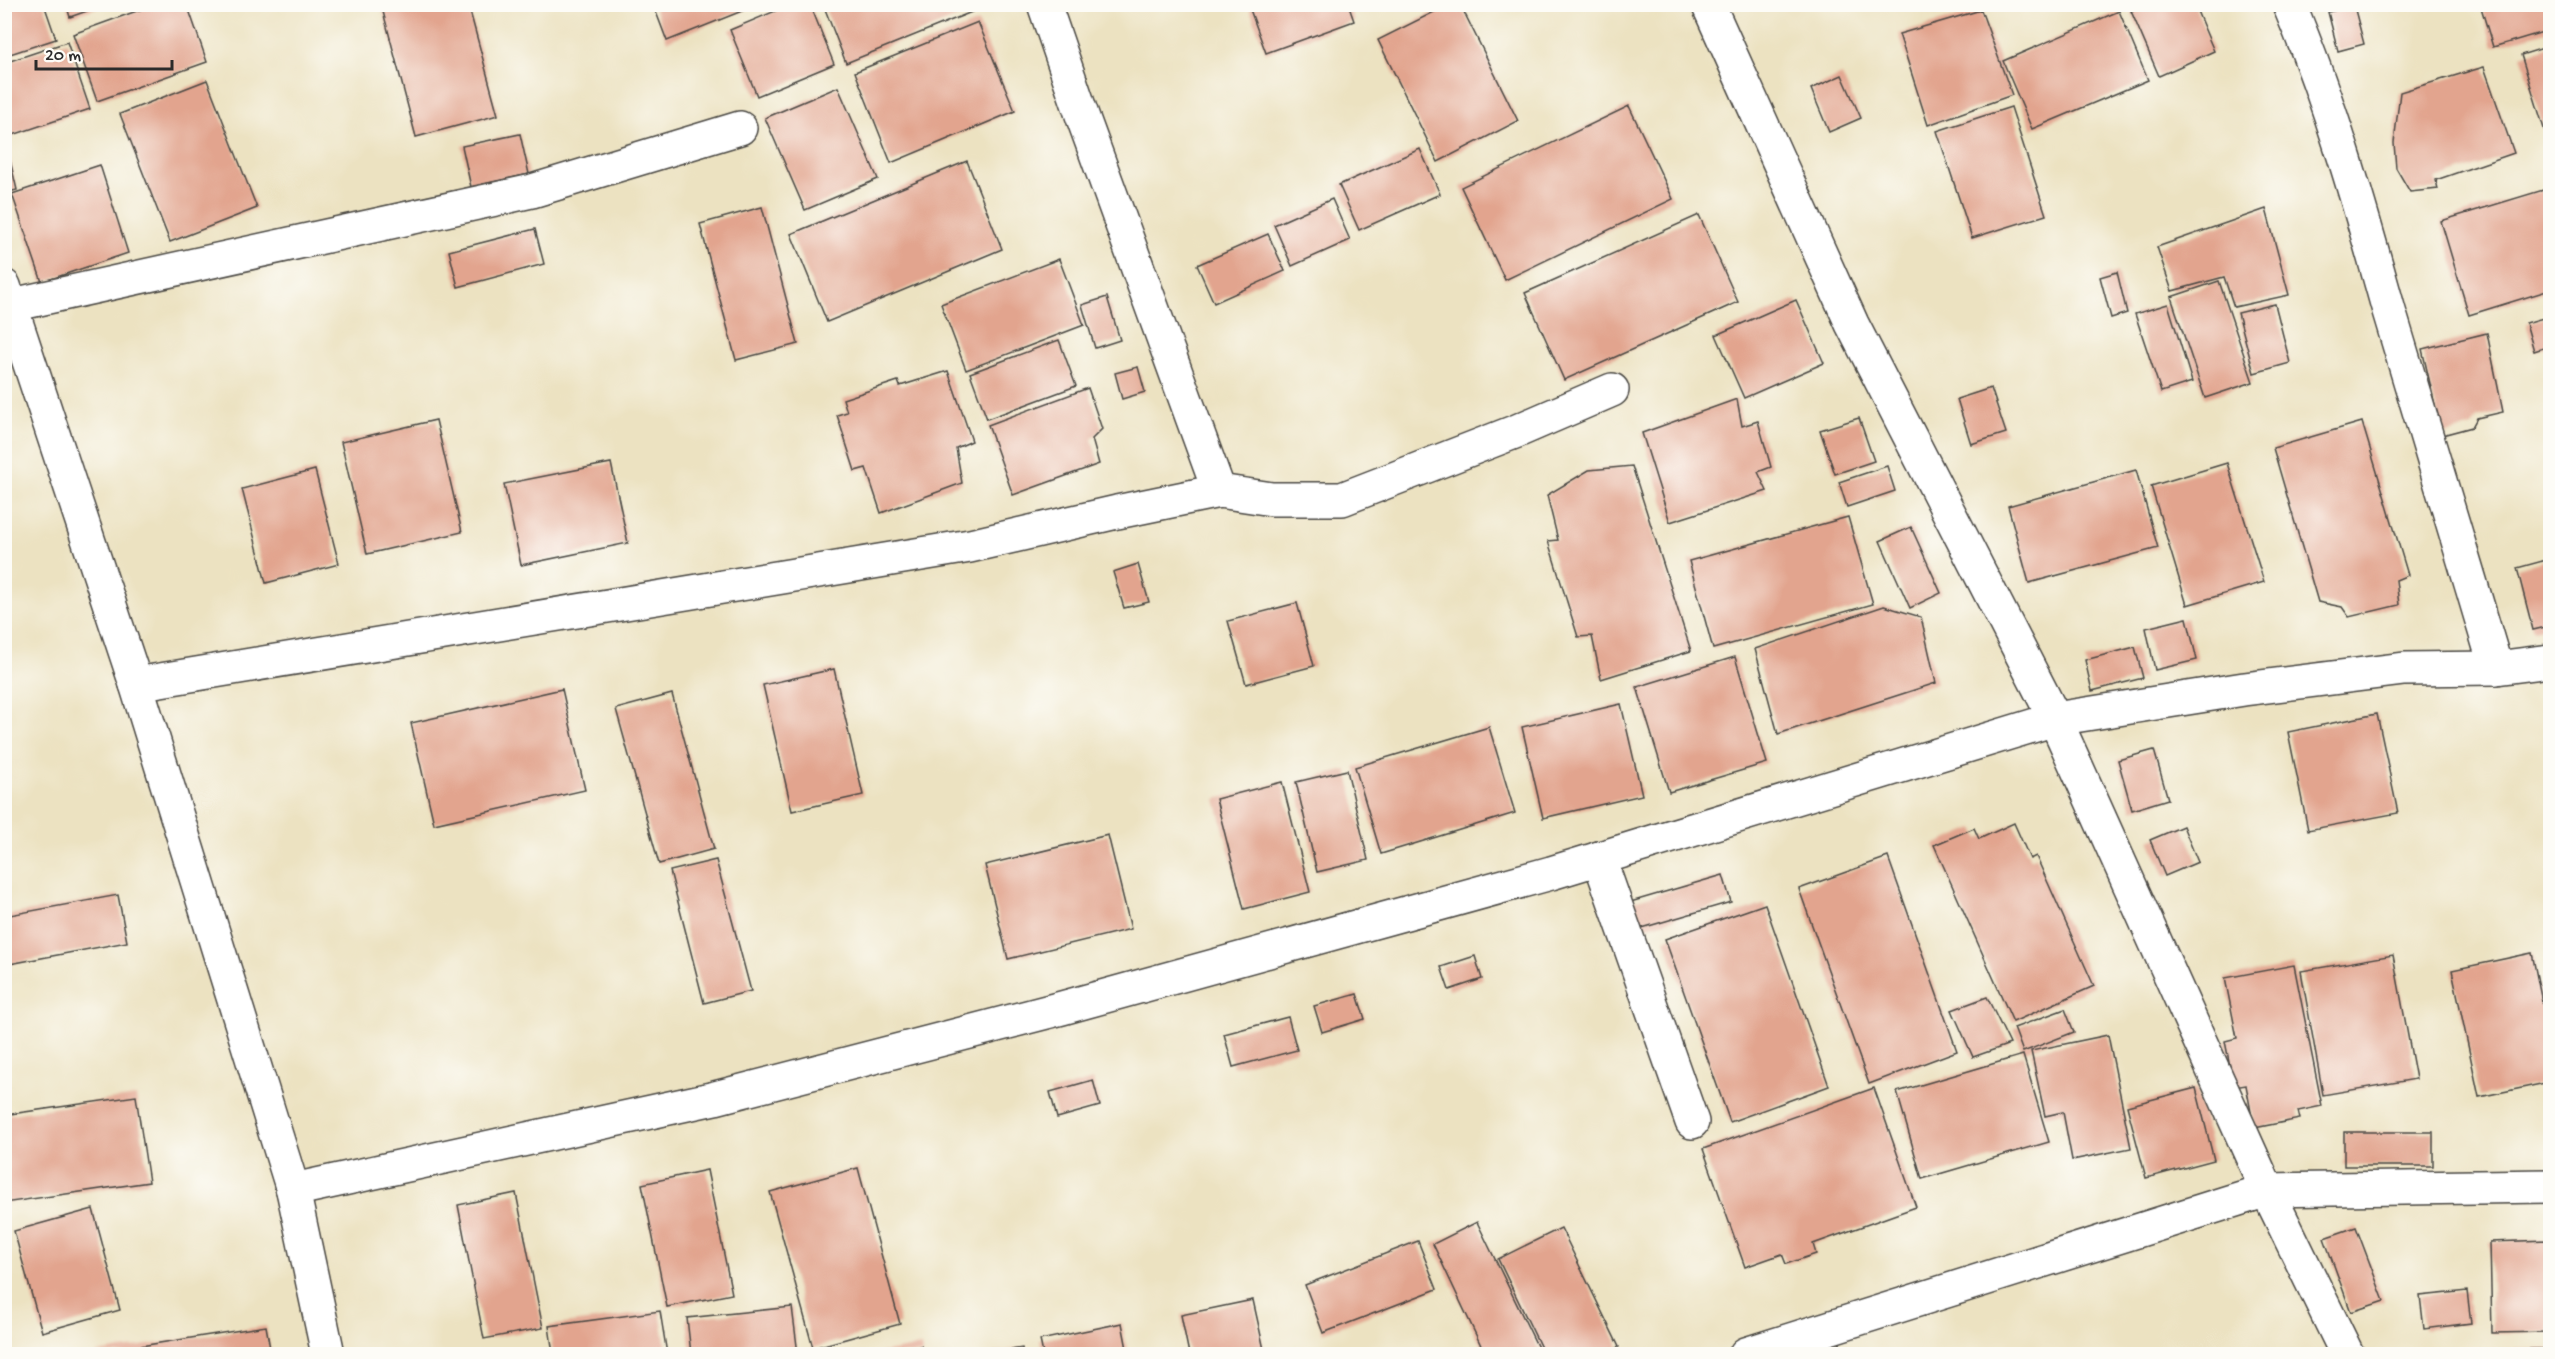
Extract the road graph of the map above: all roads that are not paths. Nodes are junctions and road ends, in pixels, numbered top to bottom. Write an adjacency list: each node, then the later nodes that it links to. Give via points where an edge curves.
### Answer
1 (1044, 4): 7 (street)
2 (1708, 4): 11 (street, via 1852,324)
3 (2289, 4): 9 (street, via 2355,187)
4 (740, 128): 5 (street, via 532,191)
5 (8, 295): 10 (street)
6 (1612, 390): 7 (street, via 1342,499 1272,499)
7 (1219, 491): 10 (street, via 970,546)
8 (2550, 661): 9 (street)
9 (2496, 668): 11 (street, via 2404,669)
10 (136, 684): 15 (street)
11 (2055, 719): 12 (street); 16 (street)
12 (1599, 858): 13 (street); 15 (street, via 1062,1008 715,1098)
13 (1692, 1122)
14 (2550, 1186): 16 (street)
15 (293, 1190): 17 (street)
16 (2267, 1190): 18 (street); 19 (street)
17 (328, 1354)
18 (1746, 1354)
19 (2347, 1354)

